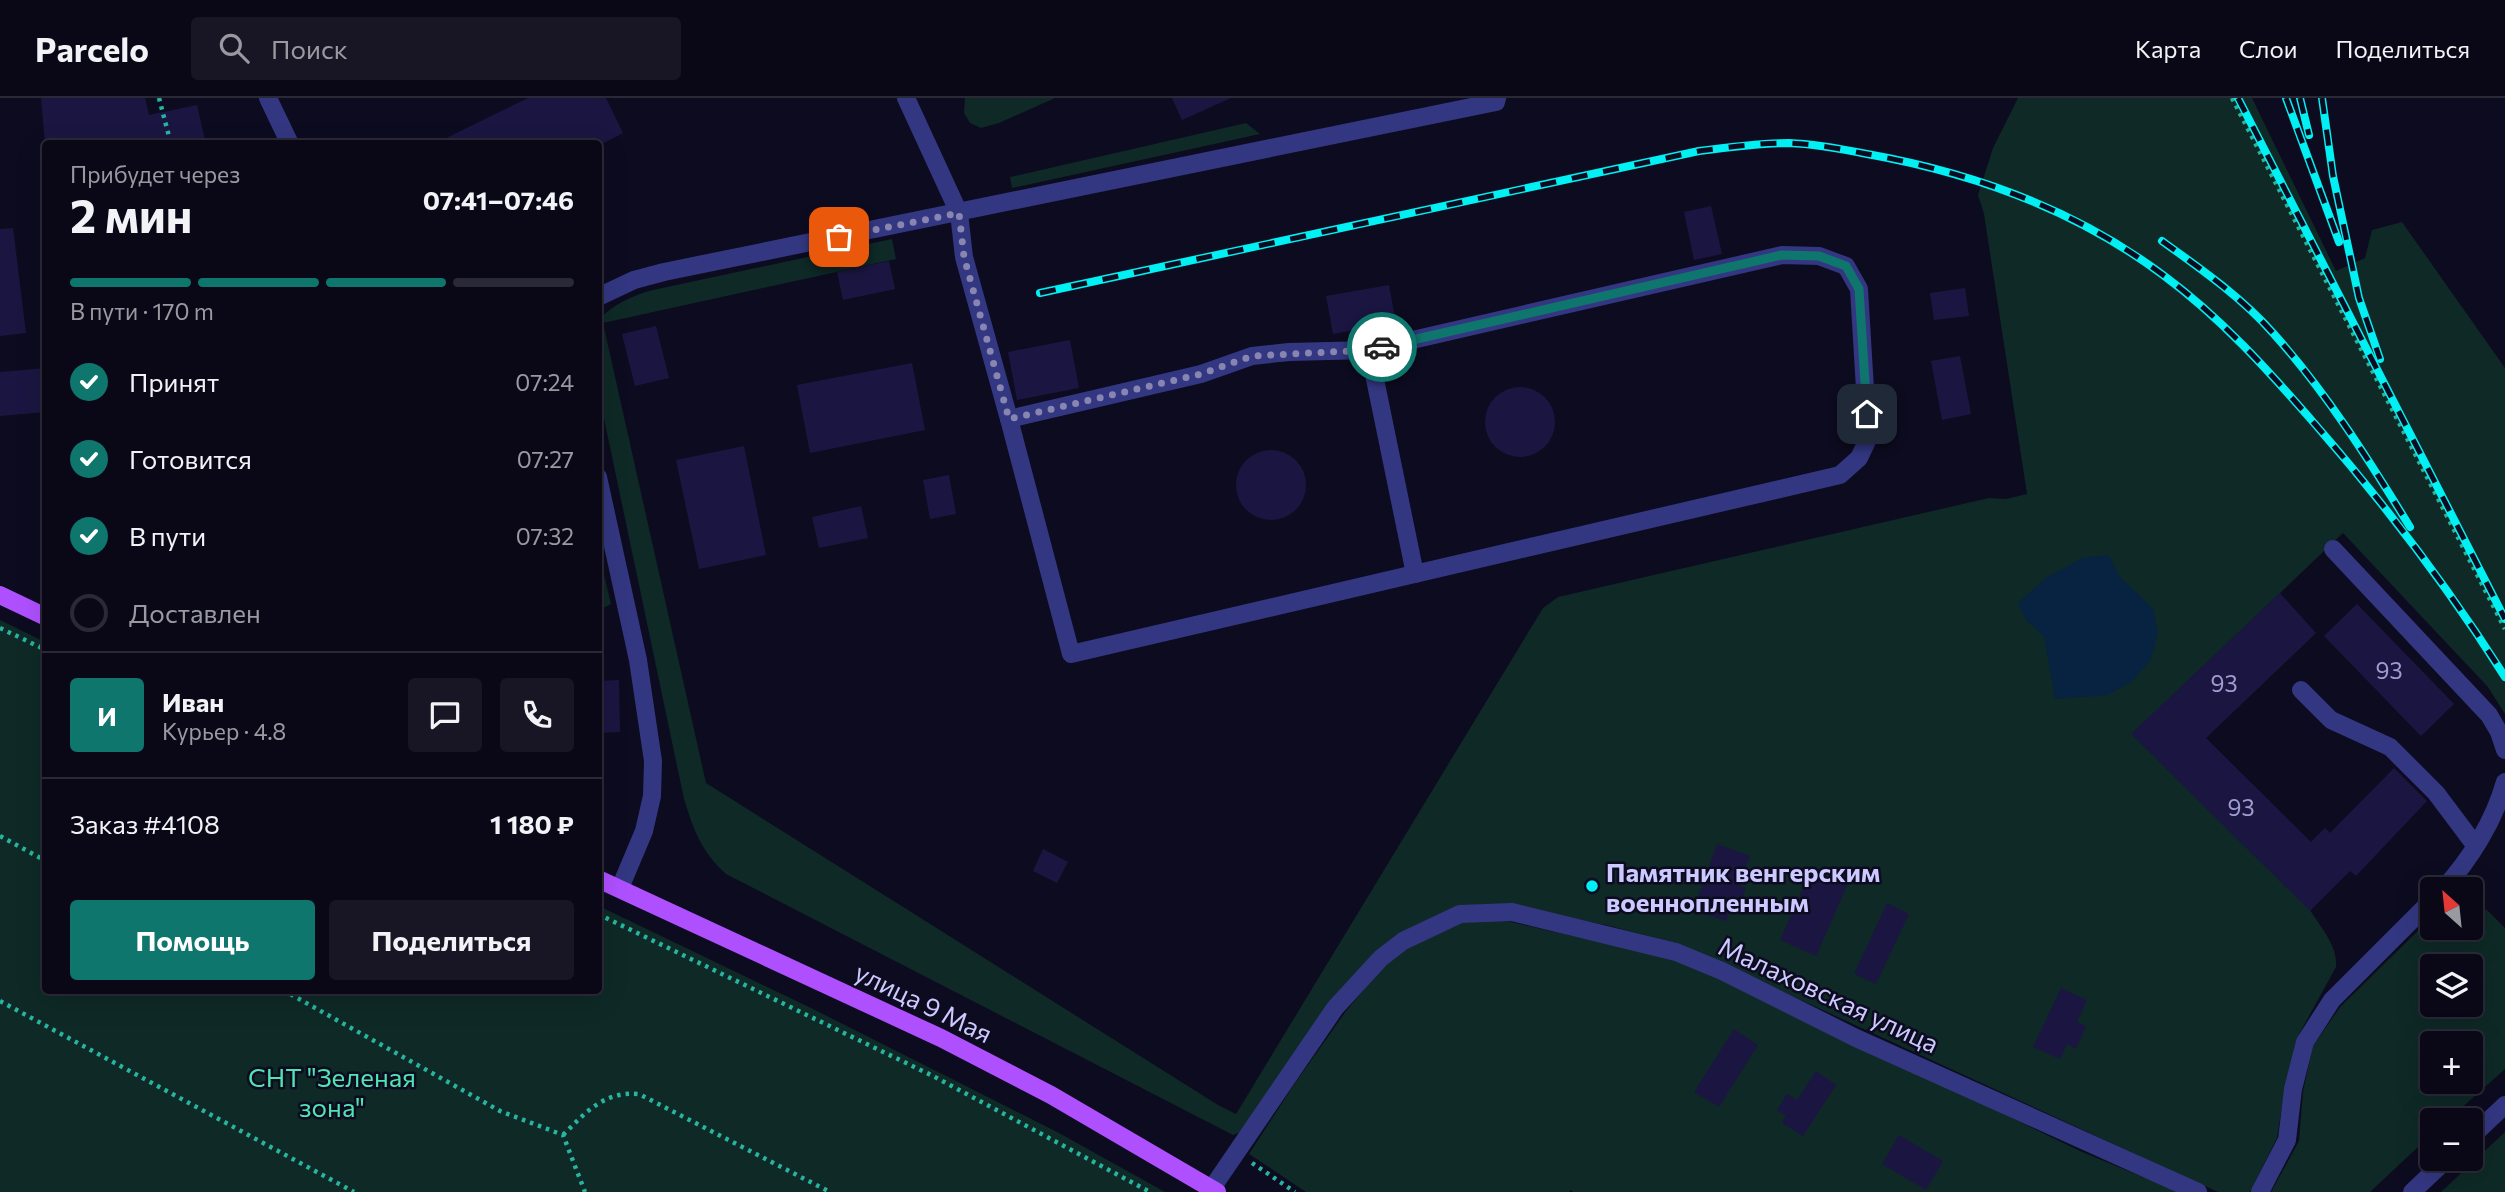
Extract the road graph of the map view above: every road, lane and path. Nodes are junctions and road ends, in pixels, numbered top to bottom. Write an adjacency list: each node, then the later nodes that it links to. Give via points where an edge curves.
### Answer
1 (159, 98): 6 (path)
2 (268, 98): 7 (street)
3 (906, 98): 8 (street)
4 (1497, 98): 8 (street, via 1496,102)
5 (2232, 98): 17 (path)
6 (170, 140)
7 (288, 140)
8 (959, 213): 9 (street, via 664,272); 11 (street, via 964,257)
9 (602, 295)
10 (1369, 350): 11 (street, via 1252,356 1201,374); 14 (street); 14 (street, via 1782,255 1819,256 1846,266 1859,289 1868,439 1859,458 1840,475)
11 (1009, 419): 14 (street, via 1071,654)
12 (602, 495): 30 (street, via 638,660 653,761 644,831)
13 (2333, 549): 23 (street, via 2489,715)
14 (1415, 574)
15 (0, 595): 18 (main road)
16 (2505, 611): 17 (path)
17 (2497, 612): 20 (path)
18 (42, 615)
19 (0, 628): 21 (path)
20 (2505, 628)
21 (42, 648)
22 (2301, 690): 26 (street, via 2331,720 2390,747 2436,793)
23 (2505, 750)
24 (2505, 782): 26 (street, via 2500,802)
25 (0, 836): 27 (path)
26 (2475, 845): 28 (street)
27 (42, 859)
28 (2454, 877)
29 (602, 881): 30 (main road, улица 9 Мая)
30 (620, 888): 40 (main road, улица 9 Мая, via 941,1038 1051,1095)
31 (2420, 912): 47 (street, via 2332,1000 2305,1042 2287,1140)
32 (602, 916): 44 (path, via 933,1076)
33 (290, 994): 37 (path, via 500,1111)
34 (0, 1001): 41 (path)
35 (2505, 1105): 36 (street)
36 (2483, 1126)
37 (563, 1135): 42 (path); 43 (path, via 606,1098 623,1092 639,1094)
38 (1237, 1153): 40 (street, Малаховская улица); 45 (path); 46 (street, Малаховская улица, via 1335,1008 1381,957 1403,941 1460,914 1513,912 1676,952)
39 (2434, 1171): 48 (street)
40 (1215, 1190)
41 (354, 1192)
42 (585, 1192)
43 (830, 1192)
44 (1150, 1192)
45 (1295, 1192)
46 (2199, 1192)
47 (2259, 1192)
48 (2412, 1192)

